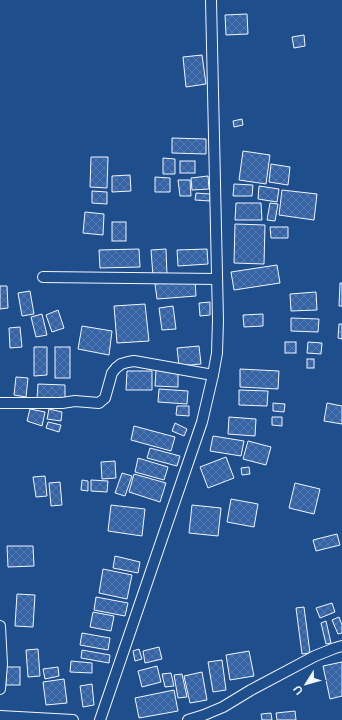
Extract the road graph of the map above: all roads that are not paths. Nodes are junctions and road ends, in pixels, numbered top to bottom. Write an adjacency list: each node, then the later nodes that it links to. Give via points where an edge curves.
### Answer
1 (211, 0): 3 (street)
2 (43, 277): 3 (street)
3 (217, 279): 4 (street, via 217,353)
4 (213, 376): 5 (street, via 134,361 116,368 112,373 105,398 99,403); 11 (street, via 202,422)
5 (0, 403)
6 (0, 626): 8 (street)
7 (342, 646): 12 (street, via 315,656 223,707)
8 (0, 689)
9 (0, 716): 10 (street)
10 (73, 720)
11 (100, 720)
12 (188, 720)

